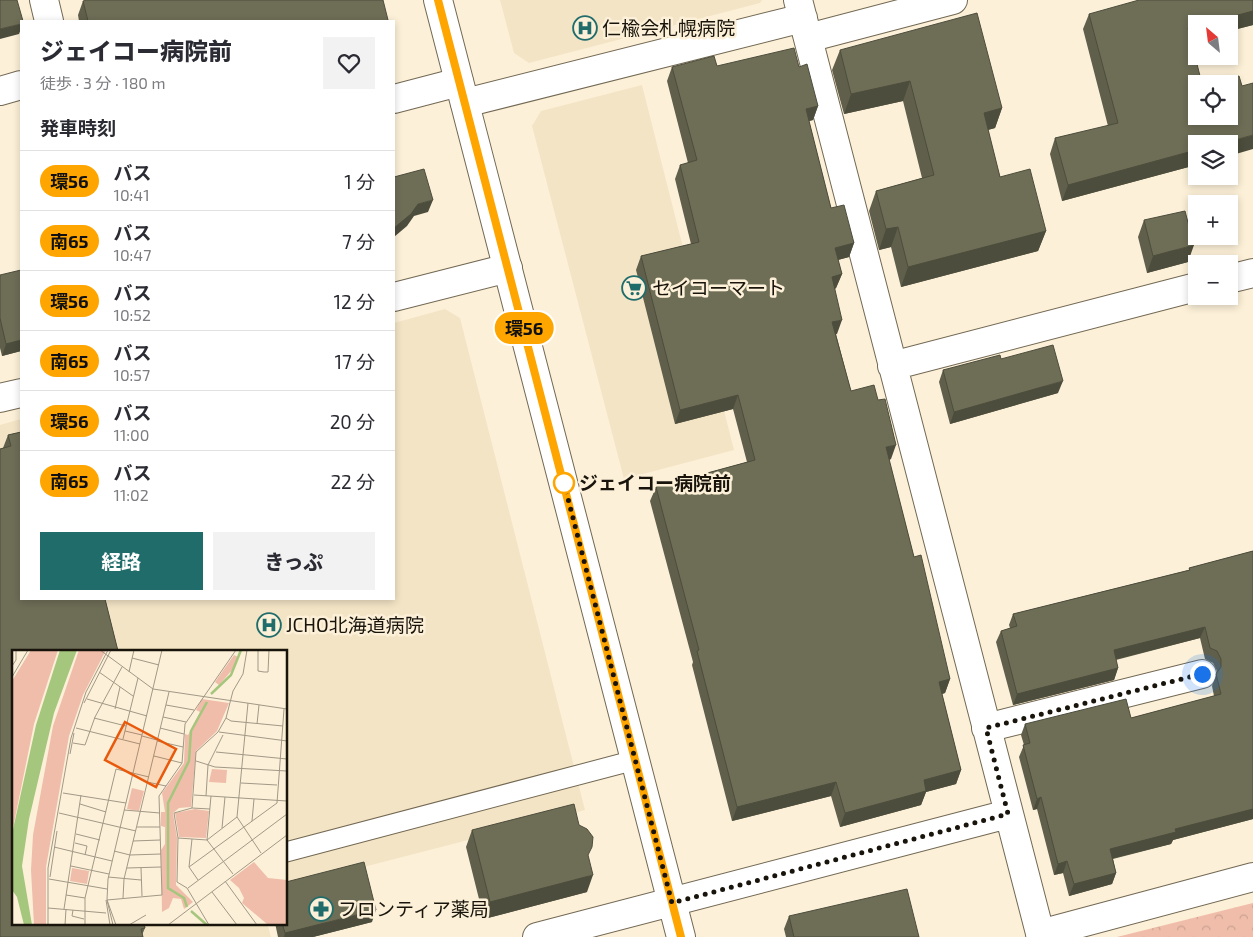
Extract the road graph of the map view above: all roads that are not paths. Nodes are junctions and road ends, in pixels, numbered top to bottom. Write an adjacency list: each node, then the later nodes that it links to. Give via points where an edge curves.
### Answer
1 (44, 0): 5 (street)
2 (438, 0): 8 (street)
3 (953, 0): 4 (street)
4 (803, 19): 8 (street); 15 (street)
5 (49, 20)
6 (20, 85): 7 (street)
7 (0, 91)
8 (462, 93): 9 (street); 10 (street)
9 (395, 99)
10 (508, 268): 14 (street); 20 (street)
11 (1253, 273): 12 (street)
12 (1238, 277)
13 (1188, 289): 15 (street)
14 (395, 297)
15 (892, 366): 19 (street)
16 (20, 393): 17 (street)
17 (0, 398)
18 (1202, 674): 19 (street)
19 (986, 728): 21 (street)
20 (635, 760): 22 (lane); 24 (street)
21 (1008, 814): 24 (street); 25 (street)
22 (288, 851)
23 (1253, 877): 25 (street)
24 (672, 903): 26 (street); 27 (street)
25 (1040, 936)
26 (537, 937)
27 (681, 937)

